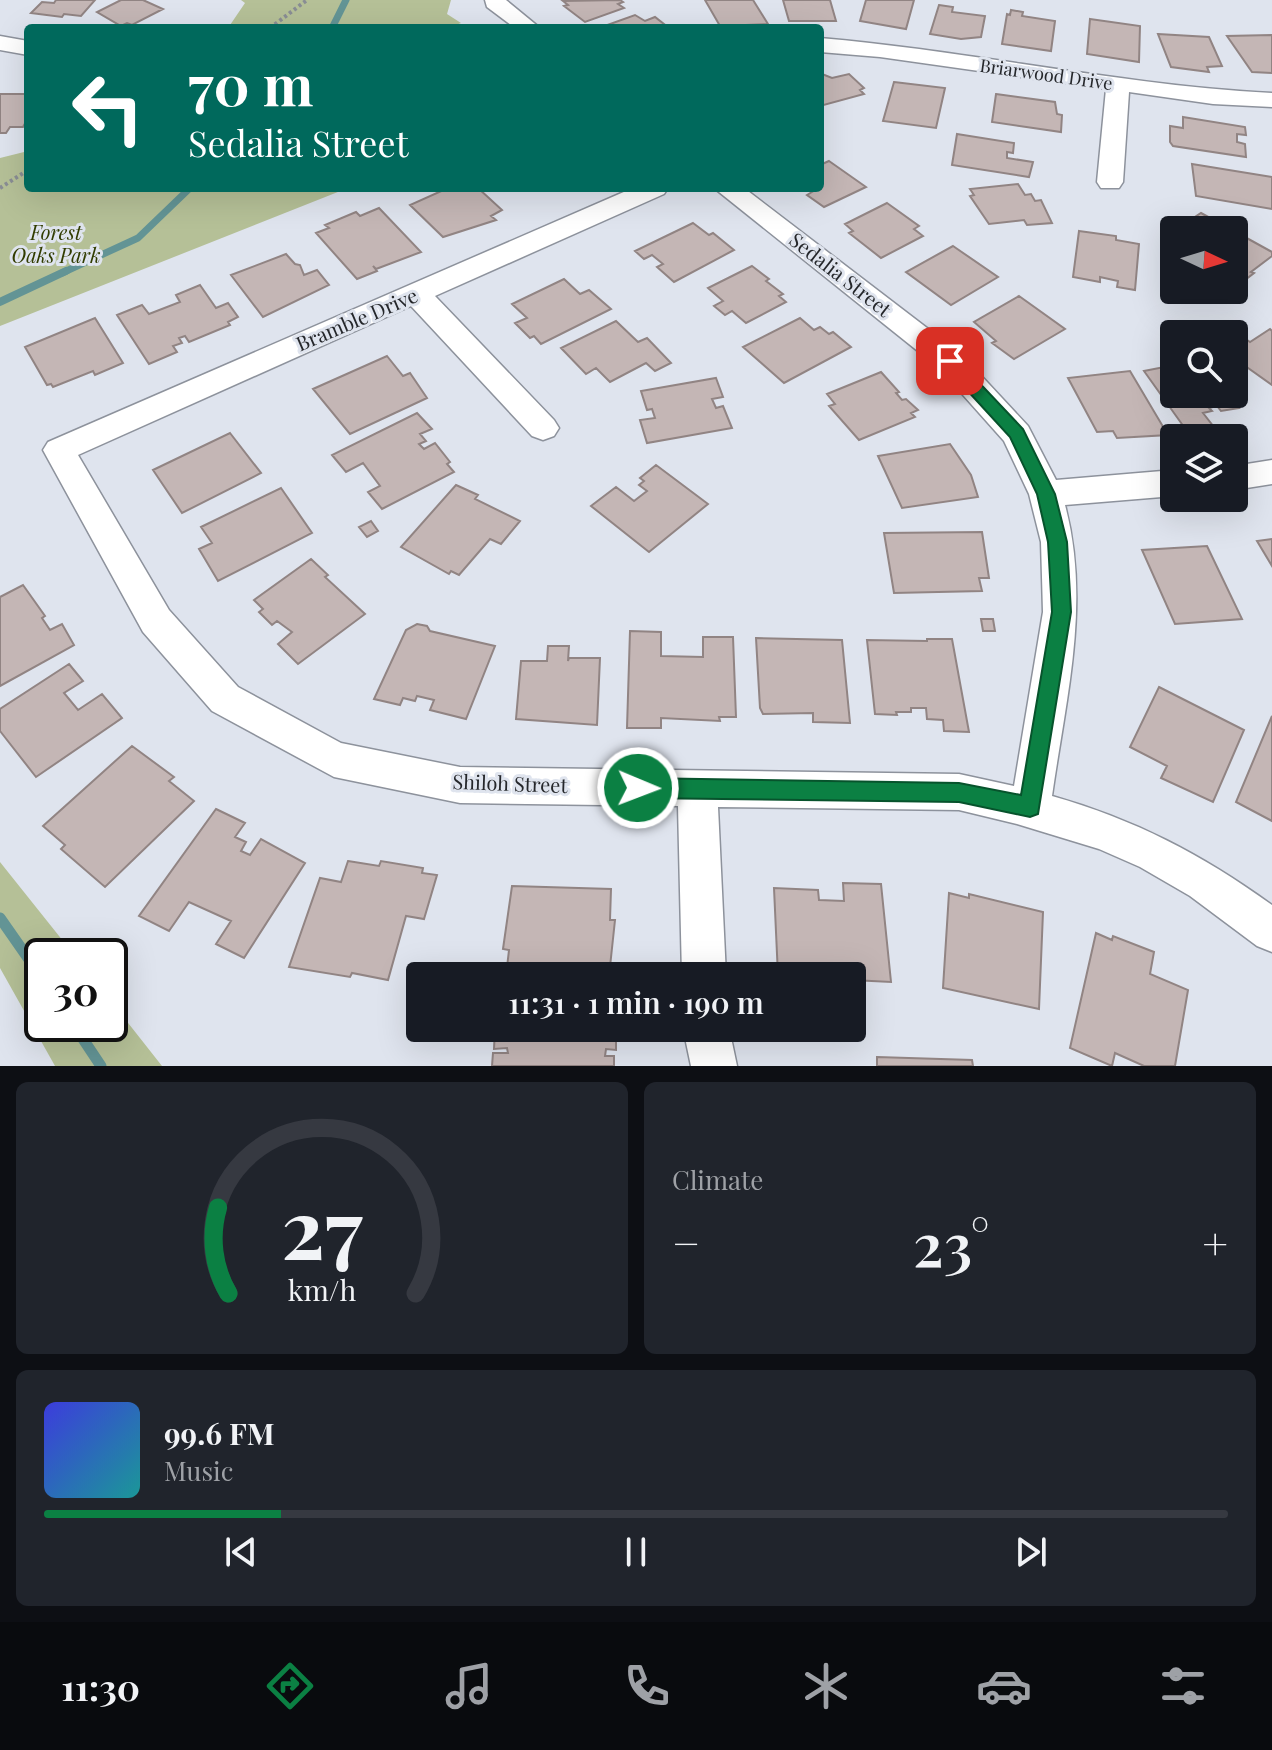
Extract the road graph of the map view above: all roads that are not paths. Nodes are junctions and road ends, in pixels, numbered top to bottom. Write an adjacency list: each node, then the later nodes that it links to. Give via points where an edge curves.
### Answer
1 (495, 2): 2 (street)
2 (524, 24)
3 (0, 43): 5 (street)
4 (824, 45): 6 (street, Briarwood Drive)
5 (24, 47)
6 (1118, 85): 7 (street, Briarwood Drive); 8 (street)
7 (1272, 100)
8 (1110, 182)
9 (646, 192): 11 (street, Bramble Drive)
10 (732, 192): 17 (street, Sedalia Street, via 950,361 1017,434)
11 (417, 295): 12 (street); 13 (street, Bramble Drive)
12 (543, 428)
13 (59, 450): 18 (street, Shiloh Street, via 156,621 225,699 334,759 460,785)
14 (1272, 472): 15 (street)
15 (1248, 476)
16 (1160, 484): 17 (street)
17 (1046, 494): 19 (street, Sedalia Street, via 1058,542 1061,612)
18 (697, 789): 19 (street, Shiloh Street, via 959,792); 21 (street)
19 (1030, 807): 20 (street, Shiloh Street, via 1104,829 1182,867)
20 (1272, 931)
21 (703, 962)
22 (709, 1042): 23 (street)
23 (714, 1066)

